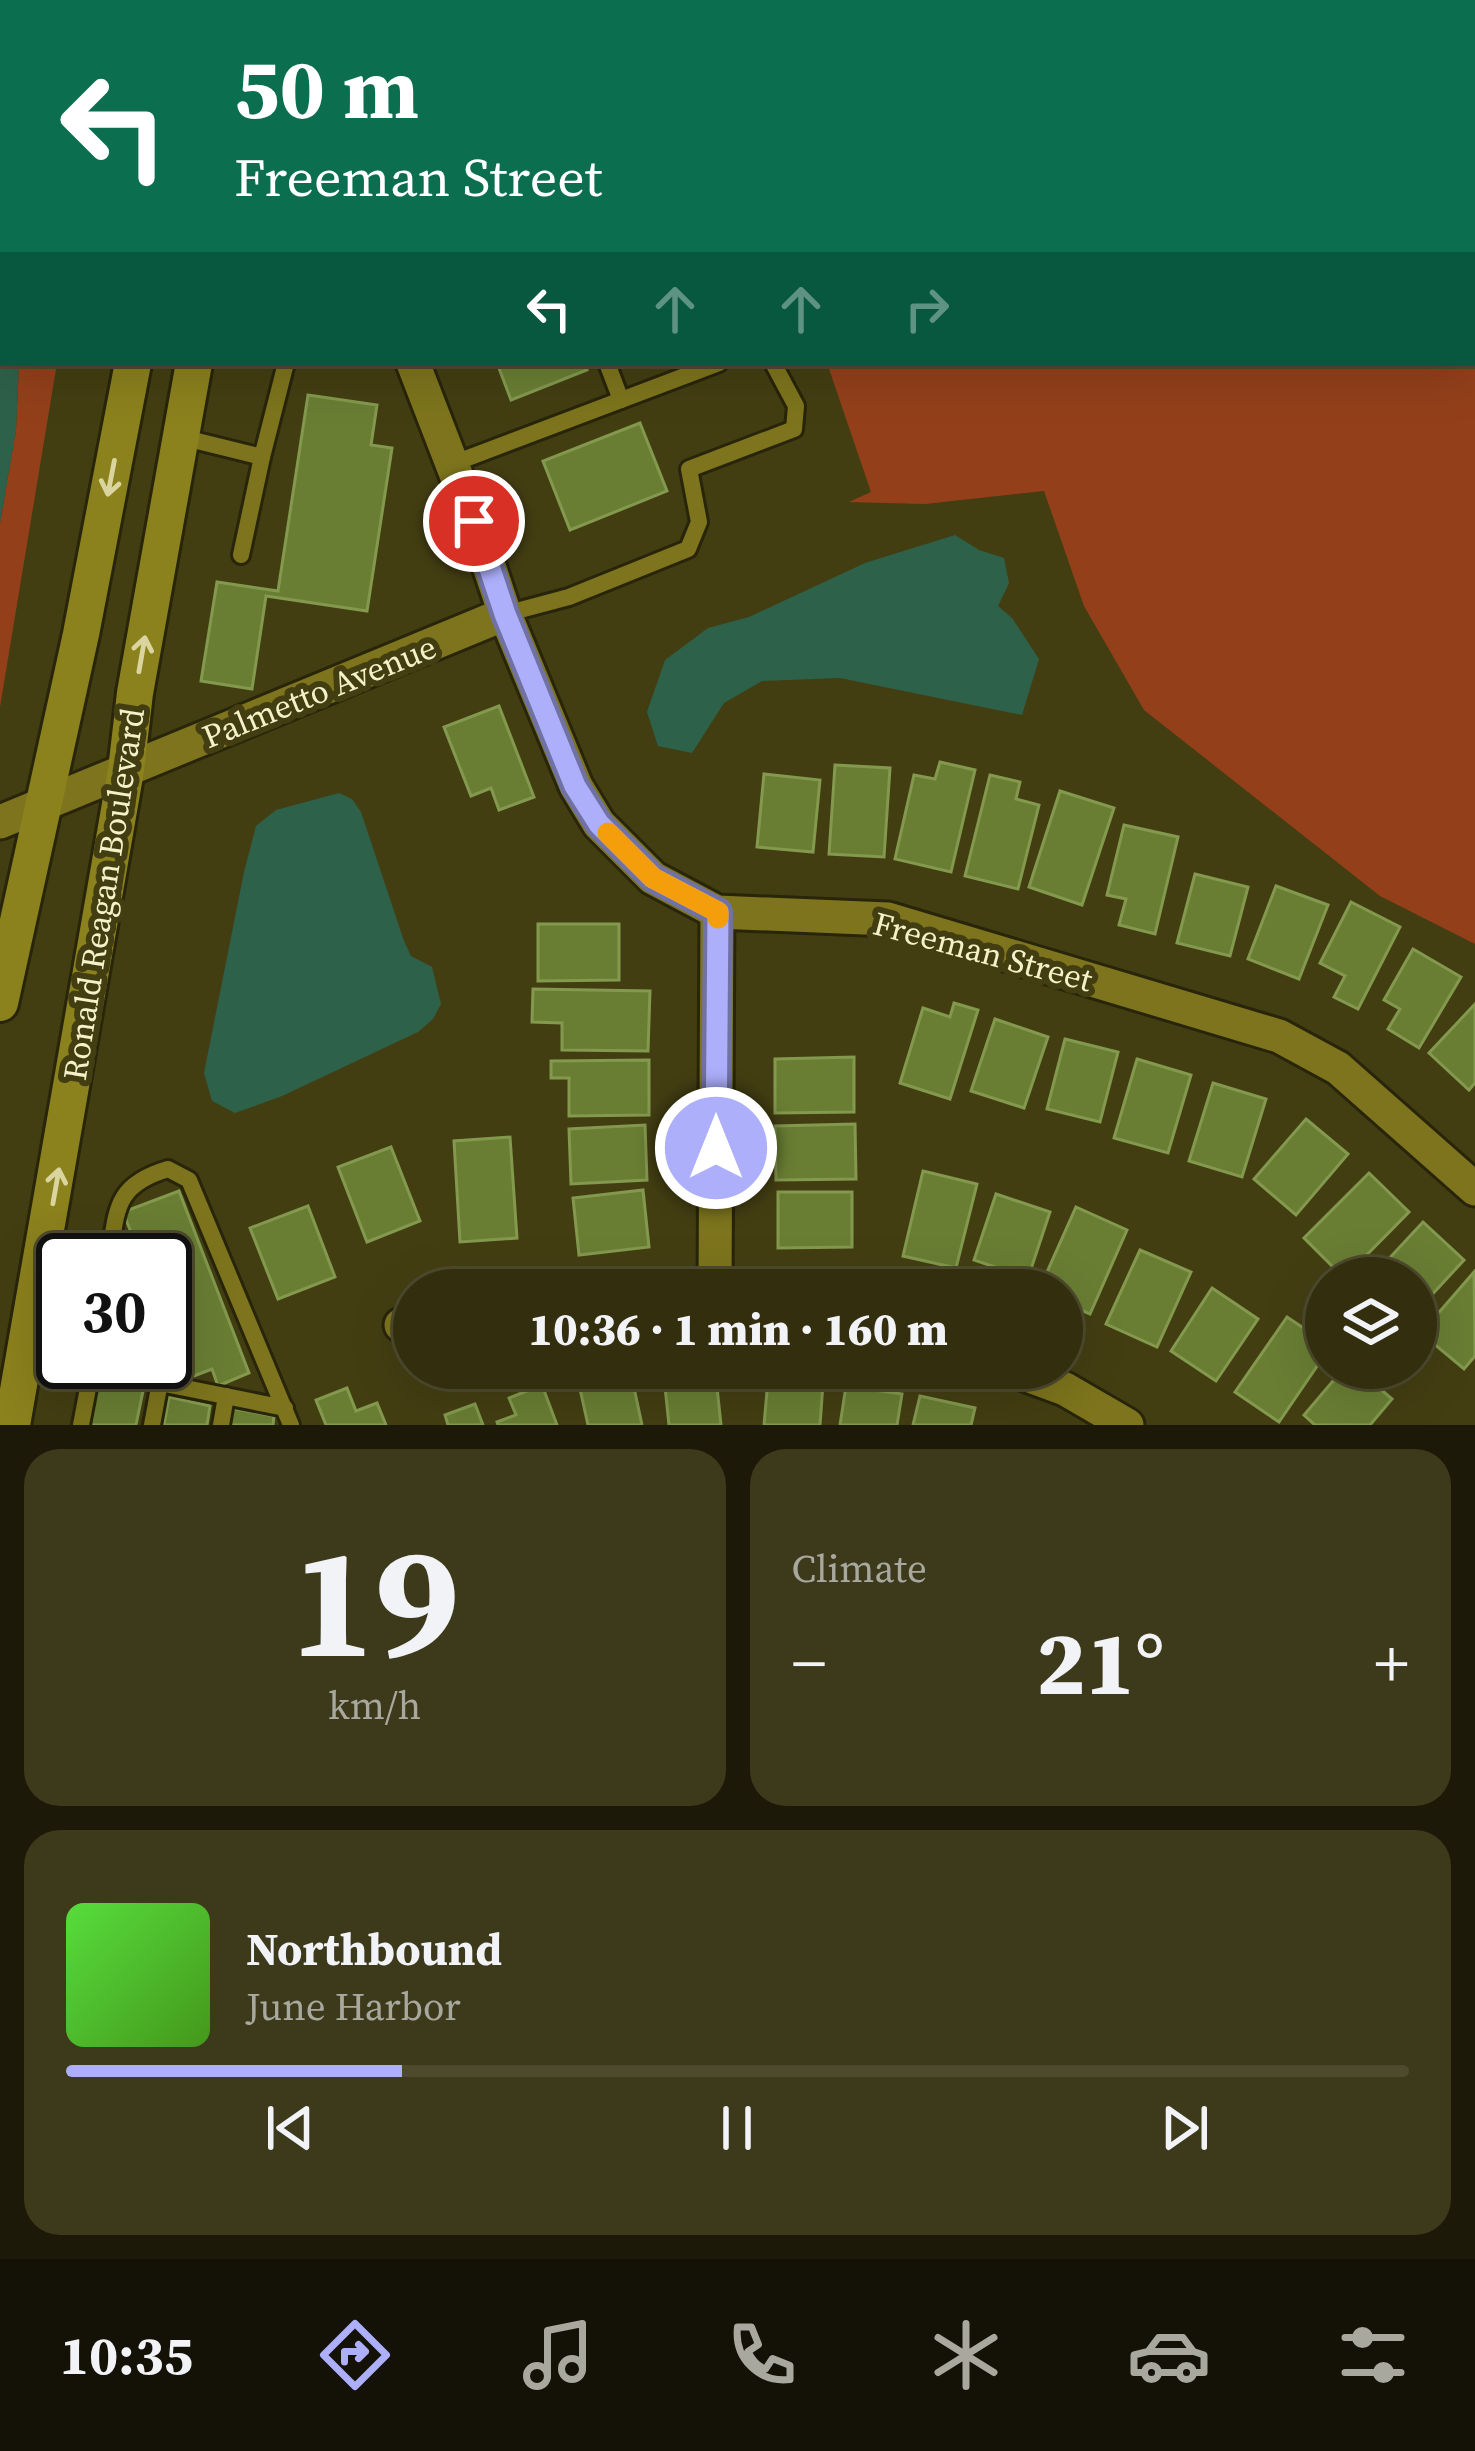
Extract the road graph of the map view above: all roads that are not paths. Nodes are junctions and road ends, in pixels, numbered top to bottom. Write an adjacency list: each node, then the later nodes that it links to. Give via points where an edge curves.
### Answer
1 (132, 366): 15 (main road, Ronald Reagan Boulevard, one-way to 15)
2 (193, 366): 9 (main road, Ronald Reagan Boulevard)
3 (285, 366): 10 (lane)
4 (413, 366): 11 (street, Freeman Street)
5 (608, 366): 8 (lane)
6 (710, 366): 8 (lane)
7 (775, 366): 13 (lane, via 796,406 794,429 688,469 699,523 688,549)
8 (621, 400): 11 (lane)
9 (181, 437): 10 (lane); 14 (main road, Ronald Reagan Boulevard, one-way to 9)
10 (262, 457): 12 (lane)
11 (452, 464): 13 (street, Freeman Street)
12 (241, 556)
13 (505, 614): 14 (street, Palmetto Avenue); 17 (street, Freeman Street, via 575,786 599,824 653,878)
14 (126, 770): 15 (street, Palmetto Avenue); 22 (main road, Ronald Reagan Boulevard, one-way to 14)
15 (41, 806): 16 (street, Palmetto Avenue); 18 (main road, Ronald Reagan Boulevard)
16 (0, 822)
17 (718, 912): 19 (street, Freeman Street, via 888,919 1279,1036 1338,1068); 21 (street)
18 (0, 1003)
19 (1475, 1189)
20 (113, 1233): 29 (lane, via 125,1191 147,1175 168,1169 189,1180)
21 (715, 1269)
22 (25, 1356): 23 (lane); 30 (main road, Ronald Reagan Boulevard)
23 (36, 1357)
24 (88, 1389): 31 (lane)
25 (159, 1389): 32 (lane)
26 (192, 1389): 28 (lane)
27 (1065, 1389): 34 (street)
28 (226, 1396): 29 (lane); 33 (lane)
29 (288, 1416)
30 (12, 1425)
31 (81, 1425)
32 (152, 1425)
33 (221, 1425)
34 (1127, 1425)

